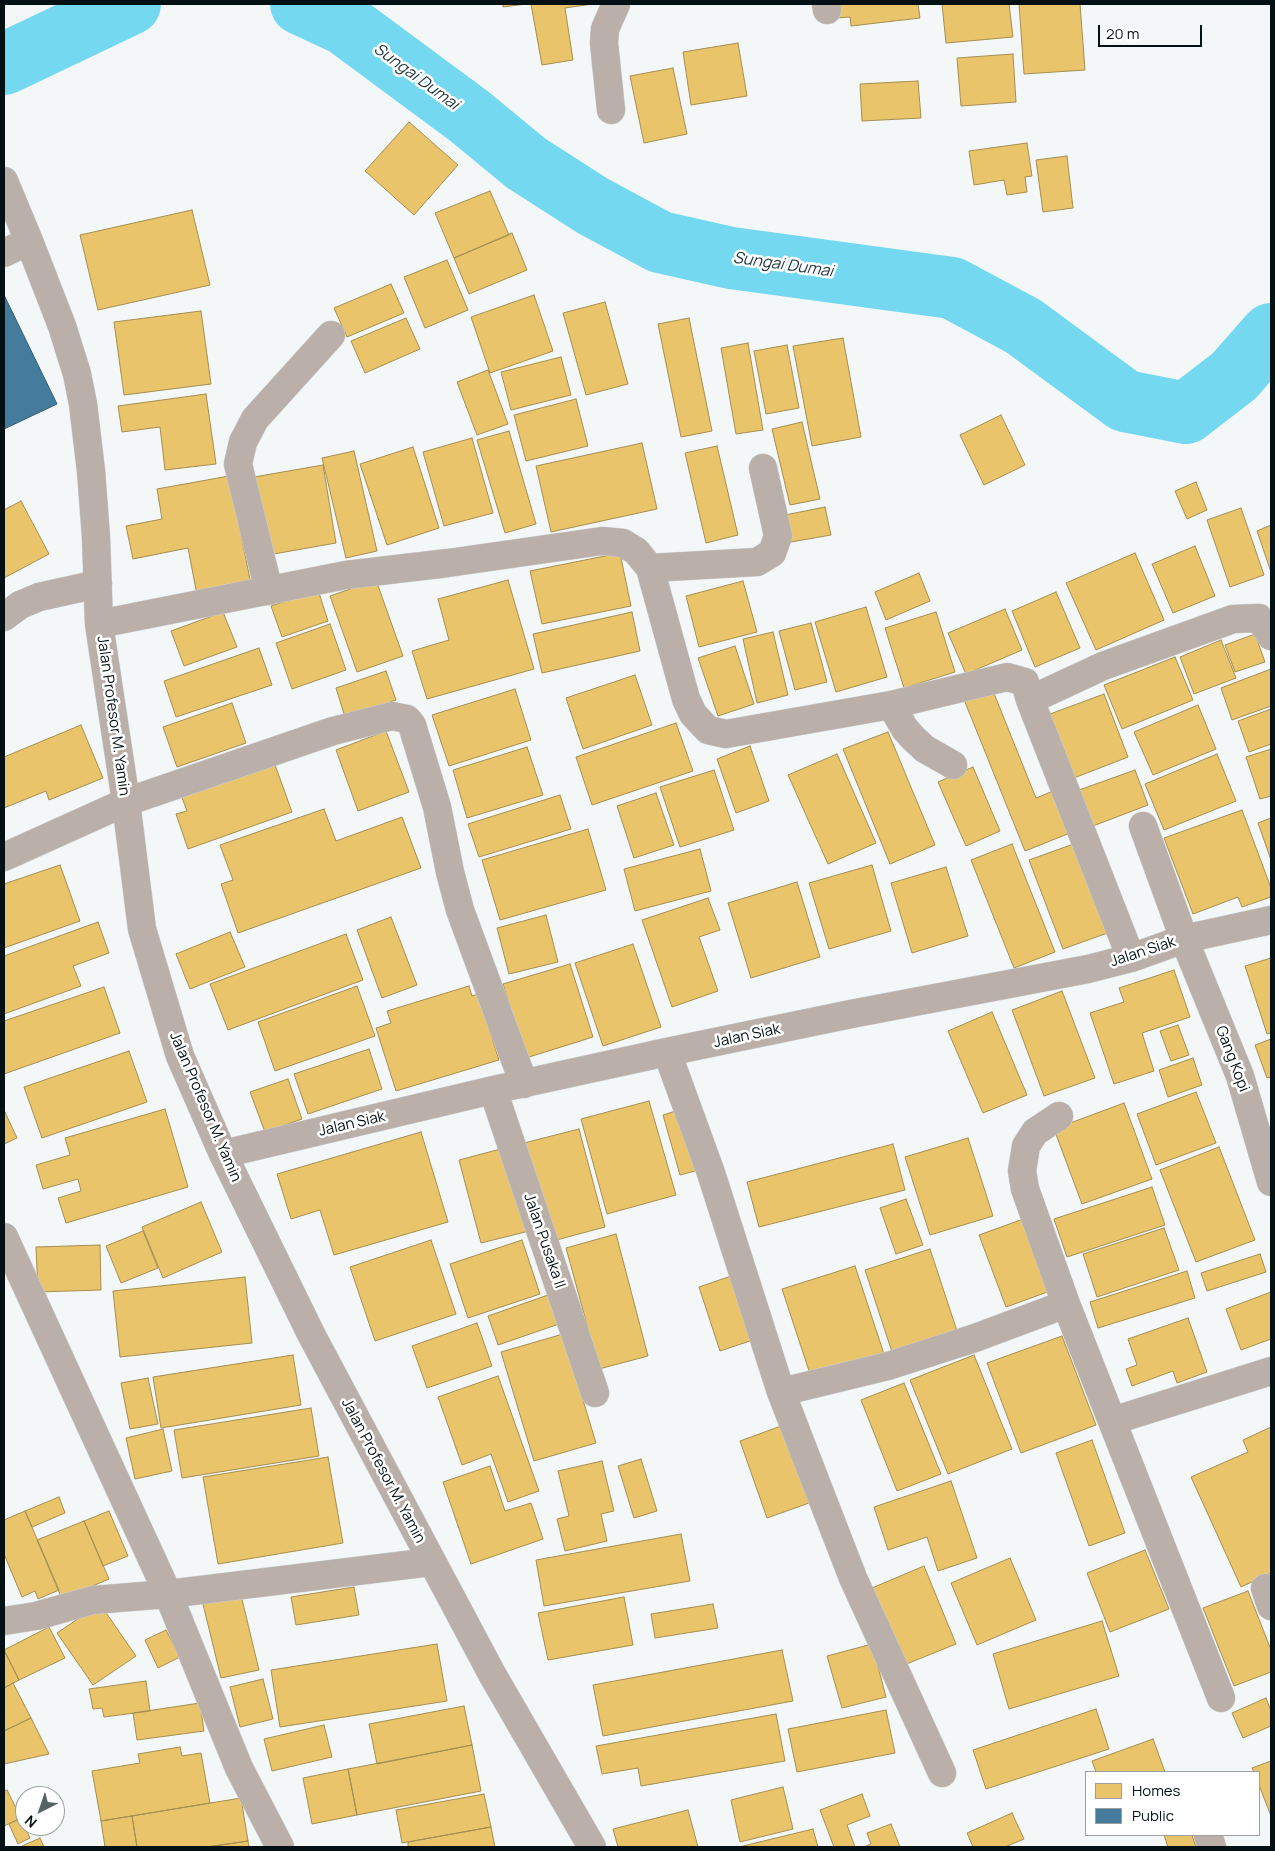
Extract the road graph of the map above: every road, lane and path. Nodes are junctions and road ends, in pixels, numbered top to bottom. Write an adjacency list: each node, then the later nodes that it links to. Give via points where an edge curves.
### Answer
1 (616, 4): 2 (street, via 605,29 604,44)
2 (611, 110)
3 (4, 181): 4 (street, Jalan Profesor M. Yamin)
4 (29, 241): 5 (street); 9 (street, Jalan Profesor M. Yamin, via 77,374 91,471)
5 (4, 253)
6 (331, 335): 10 (street, via 255,419 243,442 238,464)
7 (763, 468): 8 (street, via 778,536 772,553 757,562)
8 (650, 568): 10 (street, via 636,551 623,543 602,541 346,575); 15 (street, via 686,699 693,714 708,730 726,734)
9 (98, 584): 11 (street, via 39,597); 12 (street, Jalan Profesor M. Yamin)
10 (269, 591): 12 (street)
11 (4, 617)
12 (100, 624): 17 (street, Jalan Profesor M. Yamin)
13 (1271, 636): 14 (street, via 1259,618 1233,618 1103,666)
14 (1030, 700): 15 (street, via 1025,682 1007,677); 22 (street)
15 (891, 705): 16 (street, via 913,738)
16 (953, 764)
17 (126, 802): 19 (street); 24 (street, via 333,731 392,716 406,719 412,725 437,808 460,910); 27 (street, Jalan Profesor M. Yamin, via 142,929 180,1056)
18 (1143, 826): 21 (street, Gang Kopi)
19 (4, 857)
20 (1271, 920): 21 (street, Jalan Siak)
21 (1184, 939): 22 (street, Jalan Siak); 28 (street, Gang Kopi, via 1240,1076)
22 (1131, 958): 23 (street, Jalan Siak)
23 (667, 1052): 24 (street, Jalan Siak); 32 (street, via 711,1173)
24 (524, 1084): 25 (street, Jalan Siak)
25 (493, 1090): 27 (street, Jalan Siak); 33 (street, Jalan Pusaka II)
26 (1059, 1116): 30 (street, via 1035,1132 1026,1146 1022,1171 1025,1189)
27 (223, 1154): 35 (street, Jalan Profesor M. Yamin, via 311,1334)
28 (1271, 1182)
29 (4, 1236): 36 (street)
30 (1066, 1304): 32 (street, via 888,1366); 34 (street)
31 (1271, 1370): 34 (street)
32 (781, 1392): 39 (street, via 853,1578)
33 (595, 1393)
34 (1112, 1421): 38 (street)
35 (431, 1562): 36 (street); 41 (street, Jalan Profesor M. Yamin)
36 (168, 1594): 37 (street, via 93,1600); 40 (street, via 239,1768)
37 (4, 1622)
38 (1221, 1698)
39 (942, 1773)
40 (280, 1847)
41 (592, 1847)

